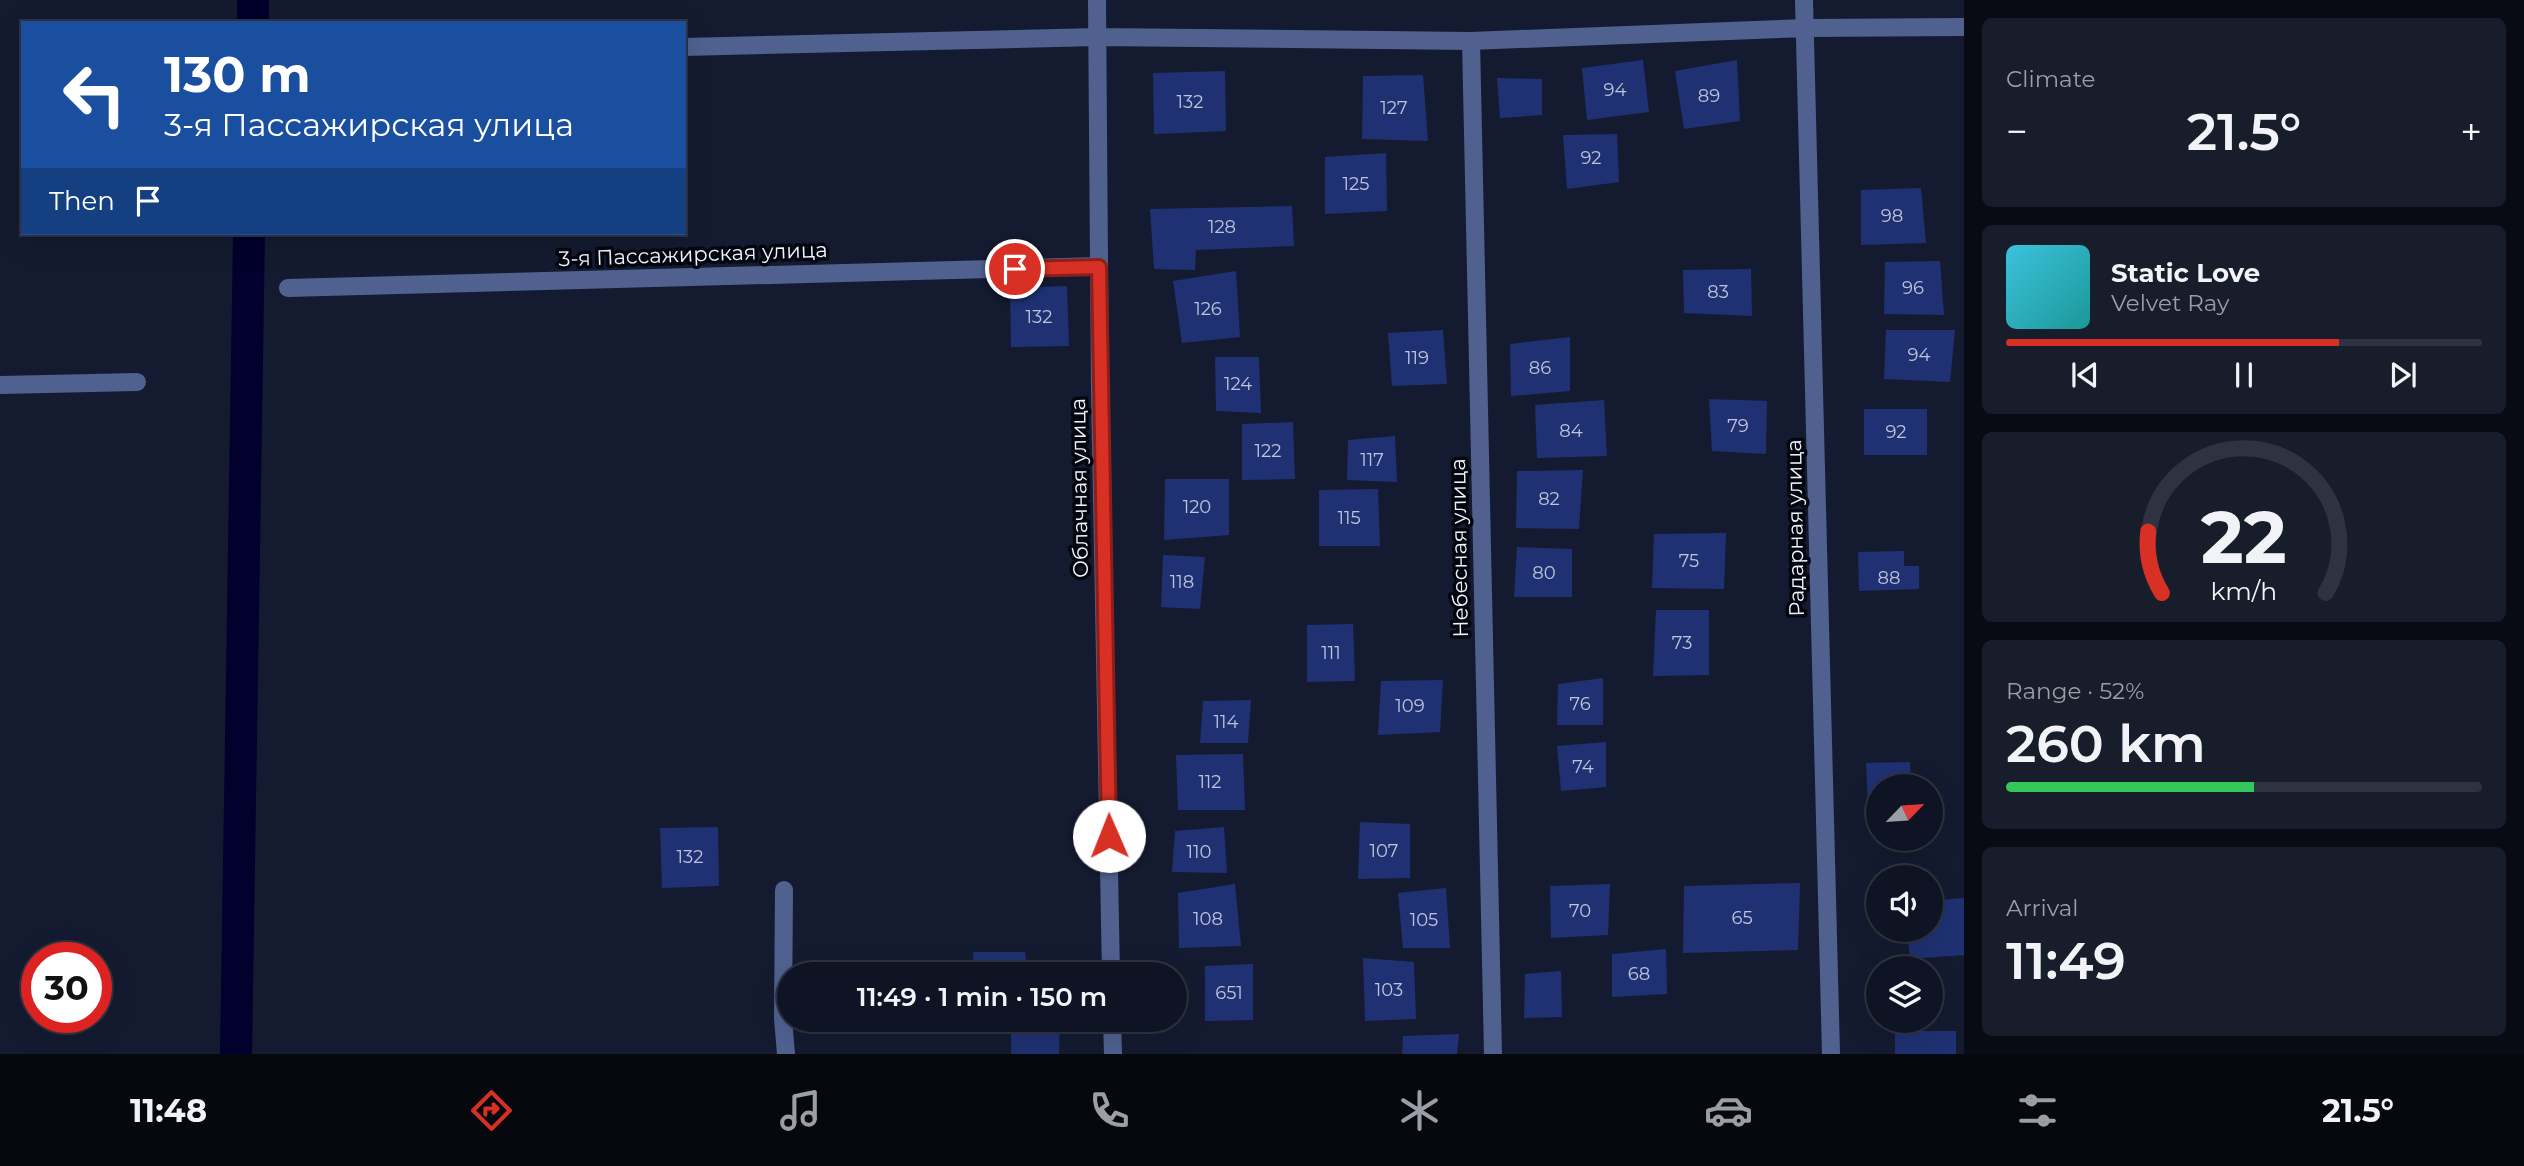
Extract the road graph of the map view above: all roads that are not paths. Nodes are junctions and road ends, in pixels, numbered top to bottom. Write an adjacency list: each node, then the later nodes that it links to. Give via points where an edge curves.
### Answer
1 (1097, 0): 5 (street, Облачная улица)
2 (1804, 0): 4 (street, Радарная улица)
3 (1964, 26): 4 (street)
4 (1805, 28): 6 (street); 18 (street, Радарная улица)
5 (1097, 37): 6 (street); 7 (street); 8 (street, Облачная улица)
6 (1471, 41): 17 (street, Небесная улица)
7 (686, 47)
8 (1099, 267): 9 (street, 3-я Пассажирская улица); 13 (street, Облачная улица)
9 (288, 288)
10 (137, 382): 11 (street)
11 (0, 385)
12 (784, 890): 15 (street)
13 (1111, 962)
14 (1112, 1032): 16 (street)
15 (786, 1054)
16 (1113, 1054)
17 (1493, 1054)
18 (1831, 1054)

